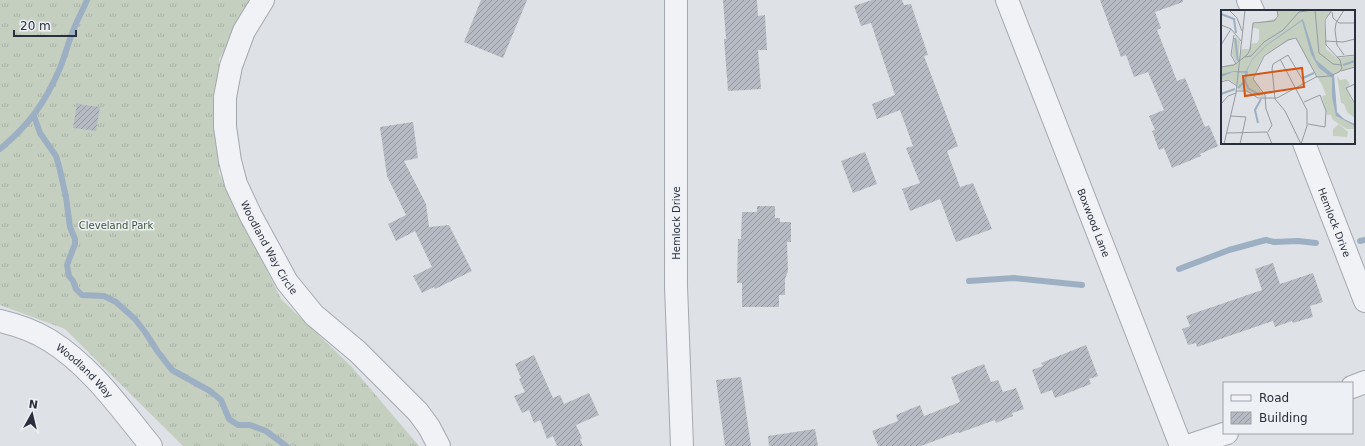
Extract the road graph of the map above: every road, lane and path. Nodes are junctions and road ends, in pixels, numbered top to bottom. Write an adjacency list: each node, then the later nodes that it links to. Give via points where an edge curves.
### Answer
1 (263, 0): 13 (street, Woodland Way Circle, via 244,31 231,66 225,97 225,127 236,184 287,282 314,316 358,352 418,412)
2 (676, 0): 14 (street, Hemlock Drive, via 676,286)
3 (1007, 0): 15 (street, Boxwood Lane)
4 (1248, 0): 5 (street)
5 (1253, 10)
6 (1304, 144): 7 (street, Hemlock Drive)
7 (1365, 301)
8 (0, 321): 12 (street, Woodland Way, via 20,326 48,340 75,359 97,380)
9 (1365, 382): 10 (street)
10 (1353, 387)
11 (1224, 434): 16 (street)
12 (151, 446)
13 (439, 446)
14 (682, 446)
15 (1181, 446)
16 (1188, 446)

